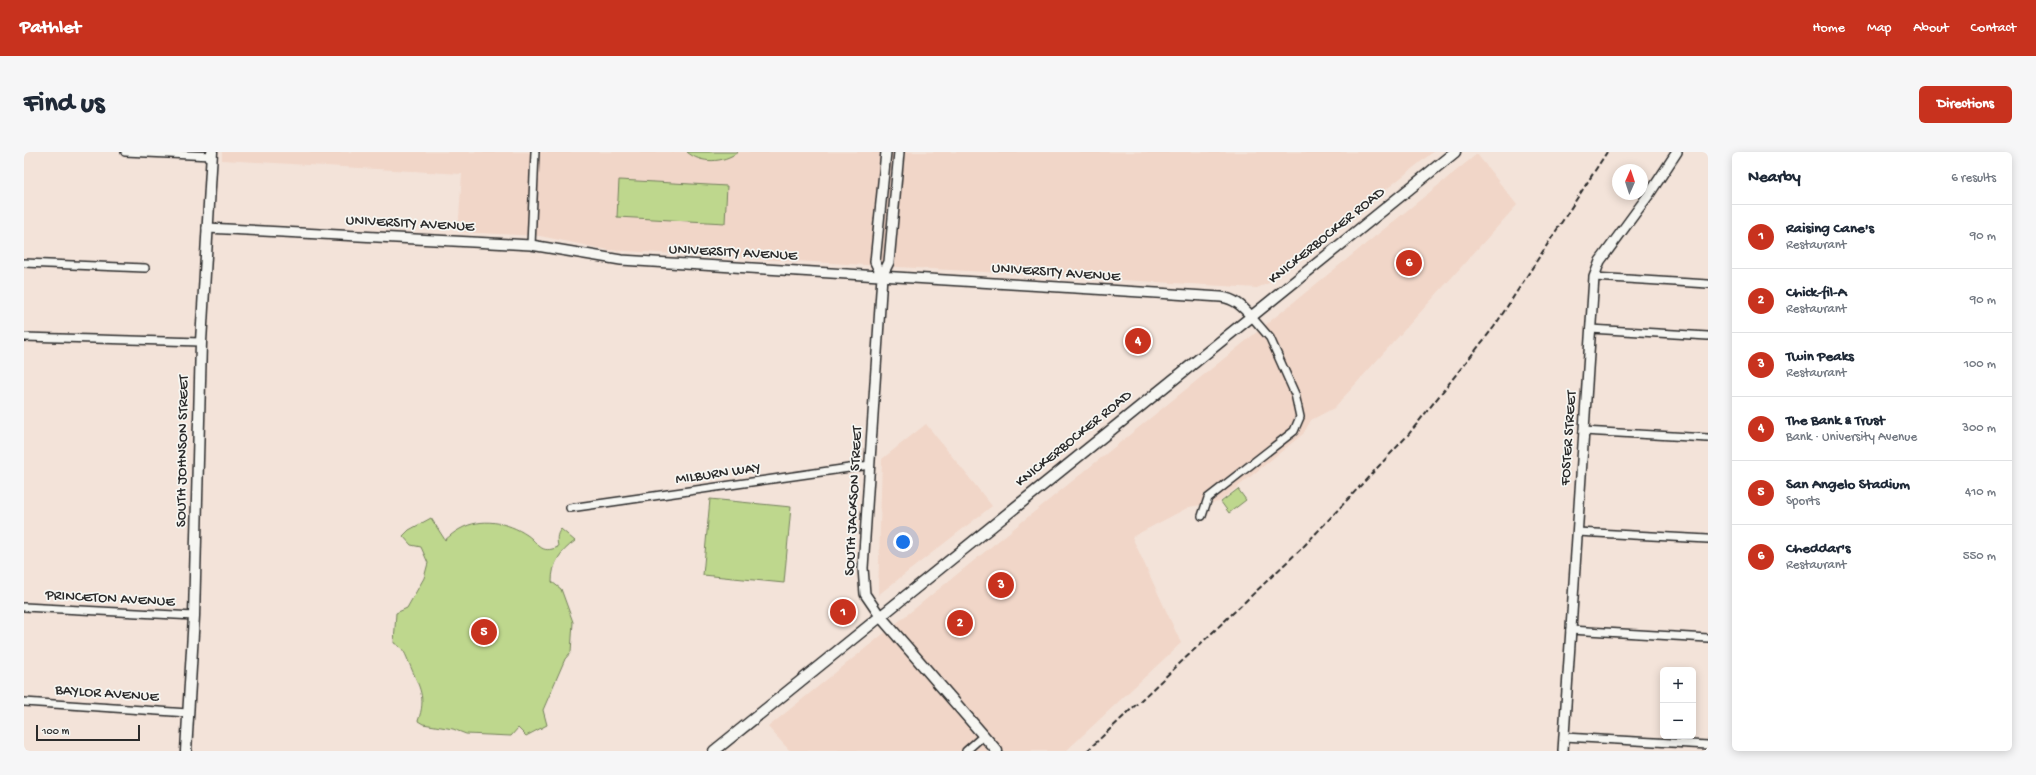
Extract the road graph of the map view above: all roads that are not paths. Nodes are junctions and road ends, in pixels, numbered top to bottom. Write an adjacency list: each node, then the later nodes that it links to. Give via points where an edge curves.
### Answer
1 (125, 152): 7 (street)
2 (535, 152): 9 (street)
3 (886, 152): 12 (street, SOUTH JACKSON STREET, via 875,262)
4 (899, 152): 12 (street, SOUTH JACKSON STREET, via 889,262)
5 (1455, 152): 15 (main road, KNICKERBOCKER ROAD)
6 (1677, 152): 13 (street, FOSTER STREET, via 1600,261)
7 (212, 154): 8 (main road, SOUTH JOHNSON STREET)
8 (207, 228): 9 (street, UNIVERSITY AVENUE); 19 (main road, SOUTH JOHNSON STREET)
9 (530, 245): 12 (street, UNIVERSITY AVENUE, via 621,260)
10 (24, 263): 11 (street)
11 (145, 268)
12 (882, 276): 15 (street, UNIVERSITY AVENUE, via 1221,297 1241,305); 22 (street, SOUTH JACKSON STREET)
13 (1594, 277): 14 (street); 16 (street, FOSTER STREET)
14 (1708, 284)
15 (1251, 316): 24 (street, via 1270,338 1295,394 1300,417 1294,431 1208,498); 29 (main road, KNICKERBOCKER ROAD)
16 (1590, 329): 17 (street); 20 (street, FOSTER STREET)
17 (1708, 336)
18 (24, 337): 19 (street)
19 (201, 342): 28 (main road, SOUTH JOHNSON STREET)
20 (1583, 431): 21 (street); 25 (street, FOSTER STREET)
21 (1708, 438)
22 (870, 465): 23 (street, MILBURN WAY); 29 (street, SOUTH JACKSON STREET, via 864,587 865,594)
23 (570, 508)
24 (1202, 516)
25 (1577, 532): 26 (street); 30 (street, FOSTER STREET)
26 (1708, 539)
27 (24, 607): 28 (street, PRINCETON AVENUE)
28 (194, 616): 33 (main road, SOUTH JOHNSON STREET)
29 (880, 616): 34 (main road, SOUTH JACKSON STREET); 38 (main road, KNICKERBOCKER ROAD)
30 (1570, 630): 31 (street); 35 (street, FOSTER STREET)
31 (1708, 638)
32 (24, 702): 33 (street, BAYLOR AVENUE)
33 (188, 713): 37 (main road, SOUTH JOHNSON STREET)
34 (983, 736): 39 (street); 40 (main road, SOUTH JACKSON STREET)
35 (1564, 737): 36 (street); 41 (street, FOSTER STREET)
36 (1708, 745)
37 (186, 751)
38 (714, 751)
39 (966, 751)
40 (997, 751)
41 (1563, 751)

